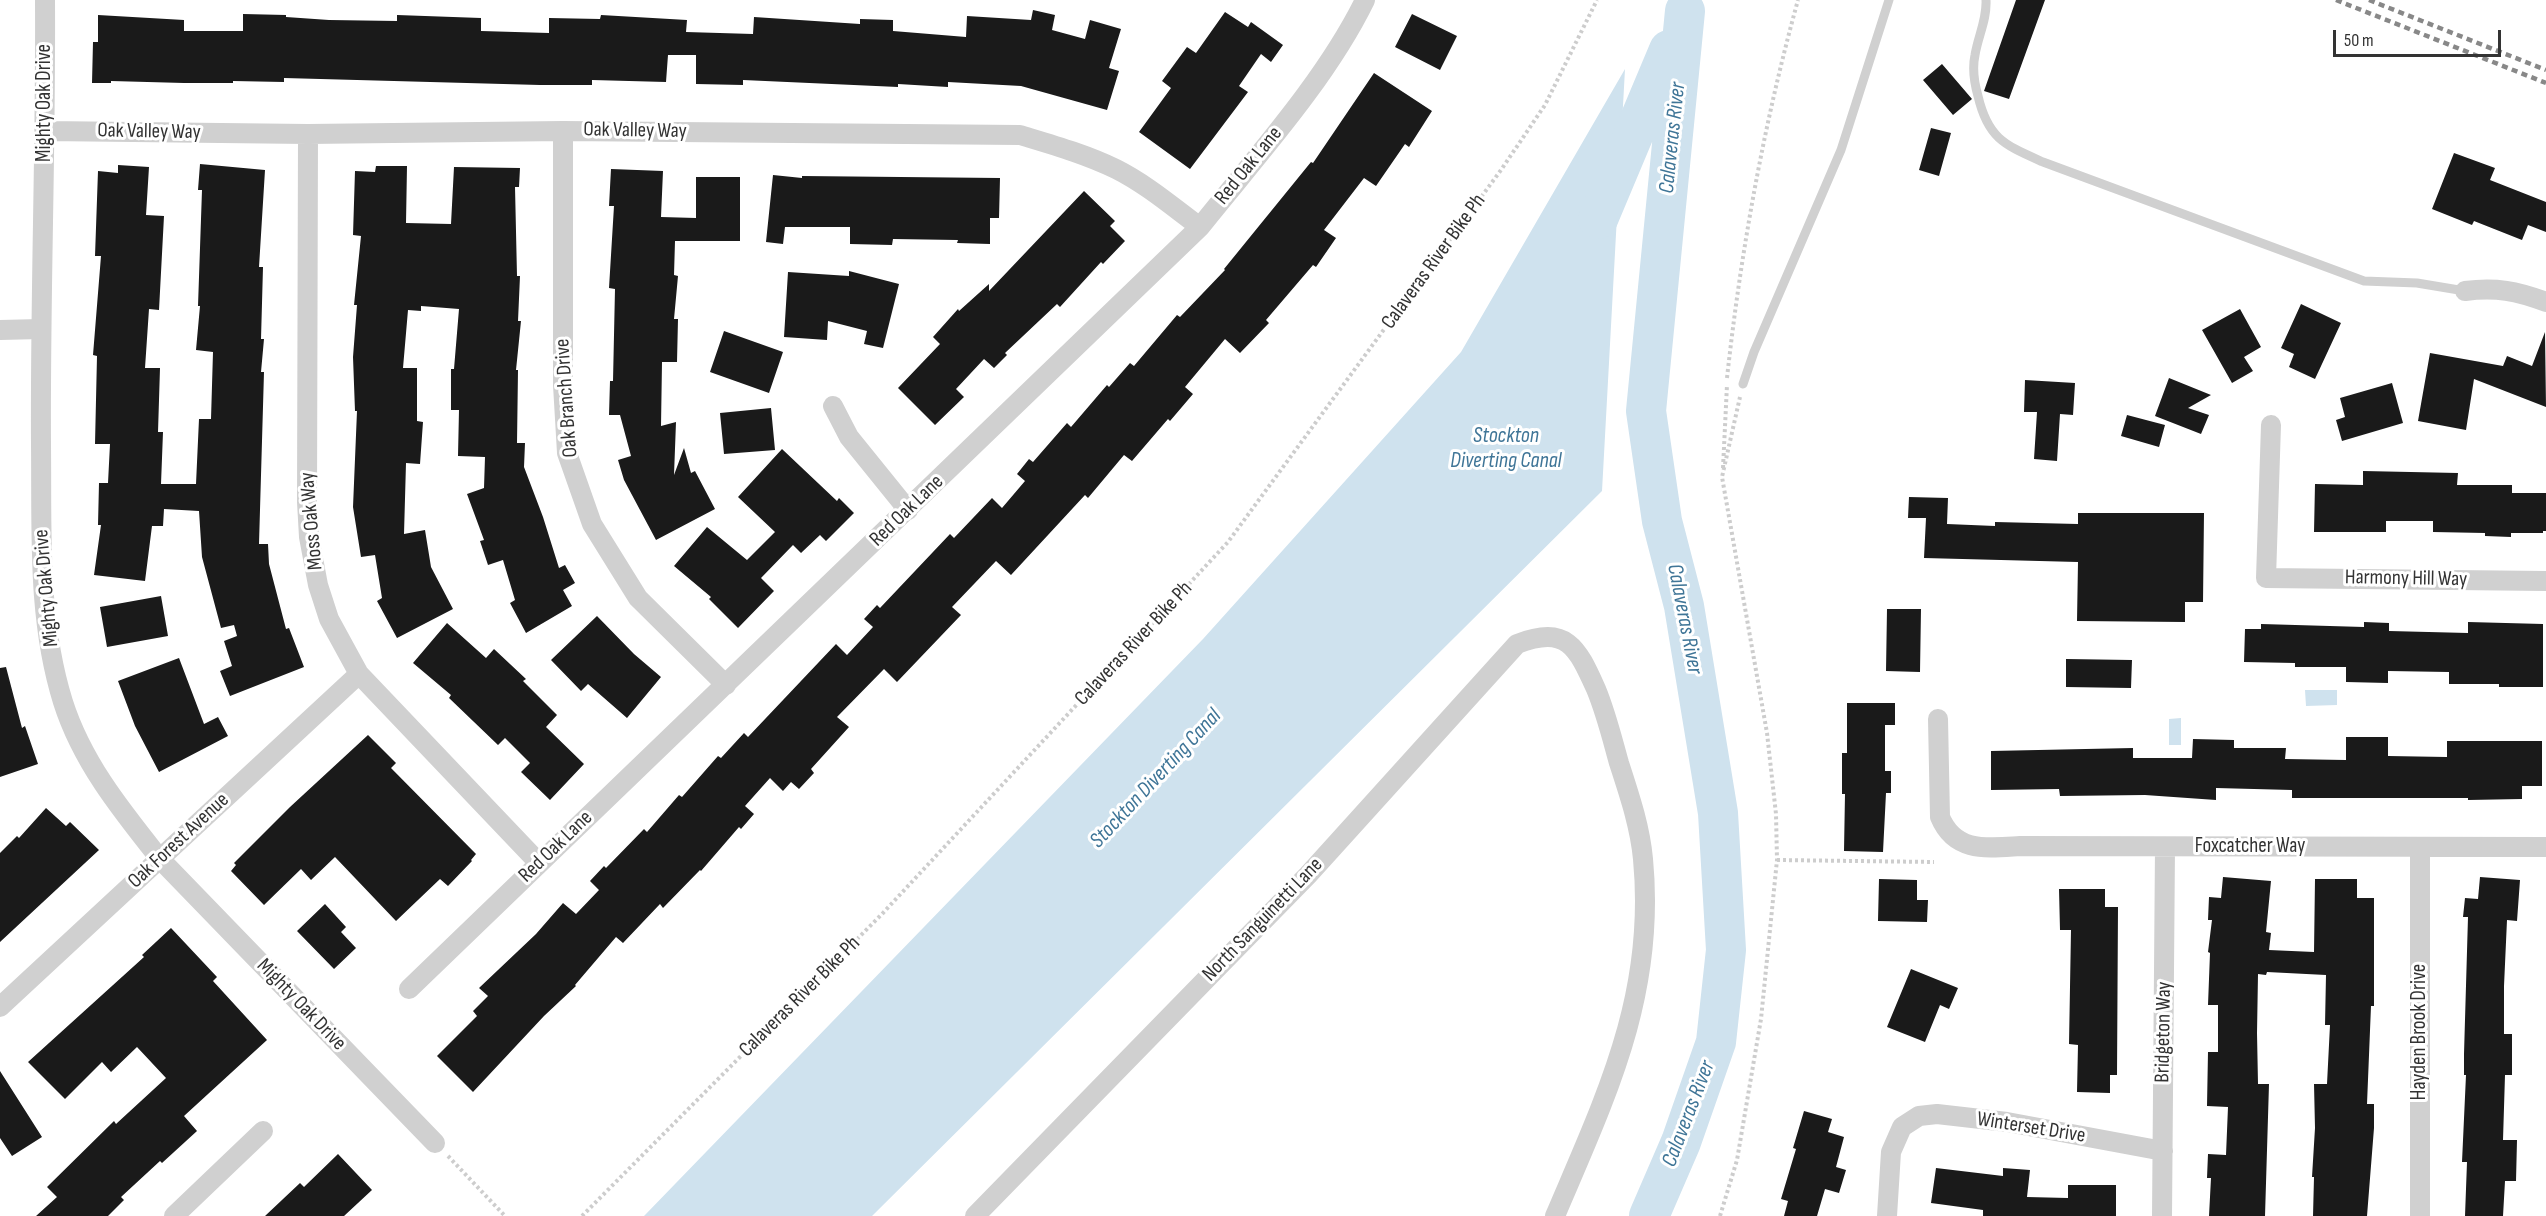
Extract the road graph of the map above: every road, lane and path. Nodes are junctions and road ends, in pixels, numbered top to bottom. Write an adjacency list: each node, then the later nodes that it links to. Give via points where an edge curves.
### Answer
1 (45, 0): 7 (street, Mighty Oak Drive)
2 (1365, 0): 10 (street, Red Oak Lane, via 1292,112)
3 (1597, 0): 38 (path, Calaveras River Bike Ph, via 1545,105 1501,170 1228,542 882,914)
4 (1798, 0): 18 (path, via 1767,122 1733,325)
5 (1889, 0): 15 (lane, via 1841,150)
6 (1986, 0): 11 (lane, via 1972,71 1988,128 2016,150 2364,281 2417,283)
7 (46, 131): 9 (street, Oak Valley Way); 13 (street, Mighty Oak Drive)
8 (563, 131): 9 (street, Oak Valley Way); 10 (street, Oak Valley Way, via 1020,135 1071,150 1118,170); 22 (street, Oak Branch Drive, via 563,385 567,453 591,524 638,598)
9 (308, 134): 21 (street, Moss Oak Way, via 309,537 318,585 330,619)
10 (1200, 227): 19 (street, Red Oak Lane)
11 (2465, 291): 12 (street, via 2492,288)
12 (2546, 302)
13 (40, 329): 14 (street); 27 (street, Mighty Oak Drive, via 42,570 49,640 63,702 87,760)
14 (0, 330)
15 (1743, 384): 18 (path)
16 (833, 406): 19 (street, via 849,437)
17 (2271, 425): 20 (street, Harmony Hill Way, via 2266,578)
18 (1722, 477): 28 (path, via 1767,733)
19 (908, 510): 22 (street, Red Oak Lane)
20 (2546, 581)
21 (359, 674): 27 (street, Oak Forest Avenue); 30 (street, Moss Oak Way)
22 (726, 685): 30 (street, Red Oak Lane)
23 (1938, 719): 24 (street, Foxcatcher Way, via 1940,817 1945,829 1970,846)
24 (2165, 847): 26 (street, Foxcatcher Way); 35 (street, Bridgeton Way)
25 (2546, 847): 26 (street, Foxcatcher Way)
26 (2420, 848): 44 (street, Hayden Brook Drive)
27 (160, 859): 32 (street, Oak Forest Avenue); 34 (street, Mighty Oak Drive)
28 (1777, 860): 29 (path); 41 (path, via 1761,1019 1737,1160)
29 (1934, 862)
30 (539, 863): 31 (street, Red Oak Lane)
31 (410, 988)
32 (0, 1007)
33 (263, 1131): 36 (street)
34 (435, 1143): 37 (path)
35 (2163, 1151): 42 (street, Winterset Drive, via 2007,1122 1937,1114 1918,1116 1902,1127 1890,1152); 43 (street, Bridgeton Way)
36 (174, 1216)
37 (505, 1216)
38 (582, 1216)
39 (975, 1216): 40 (street, North Sanguinetti Lane, via 1308,875 1516,644 1554,636 1578,652 1600,699 1634,812 1646,904 1639,982 1625,1042)
40 (1555, 1216)
41 (1720, 1216)
42 (1887, 1216)
43 (2162, 1216)
44 (2420, 1216)

